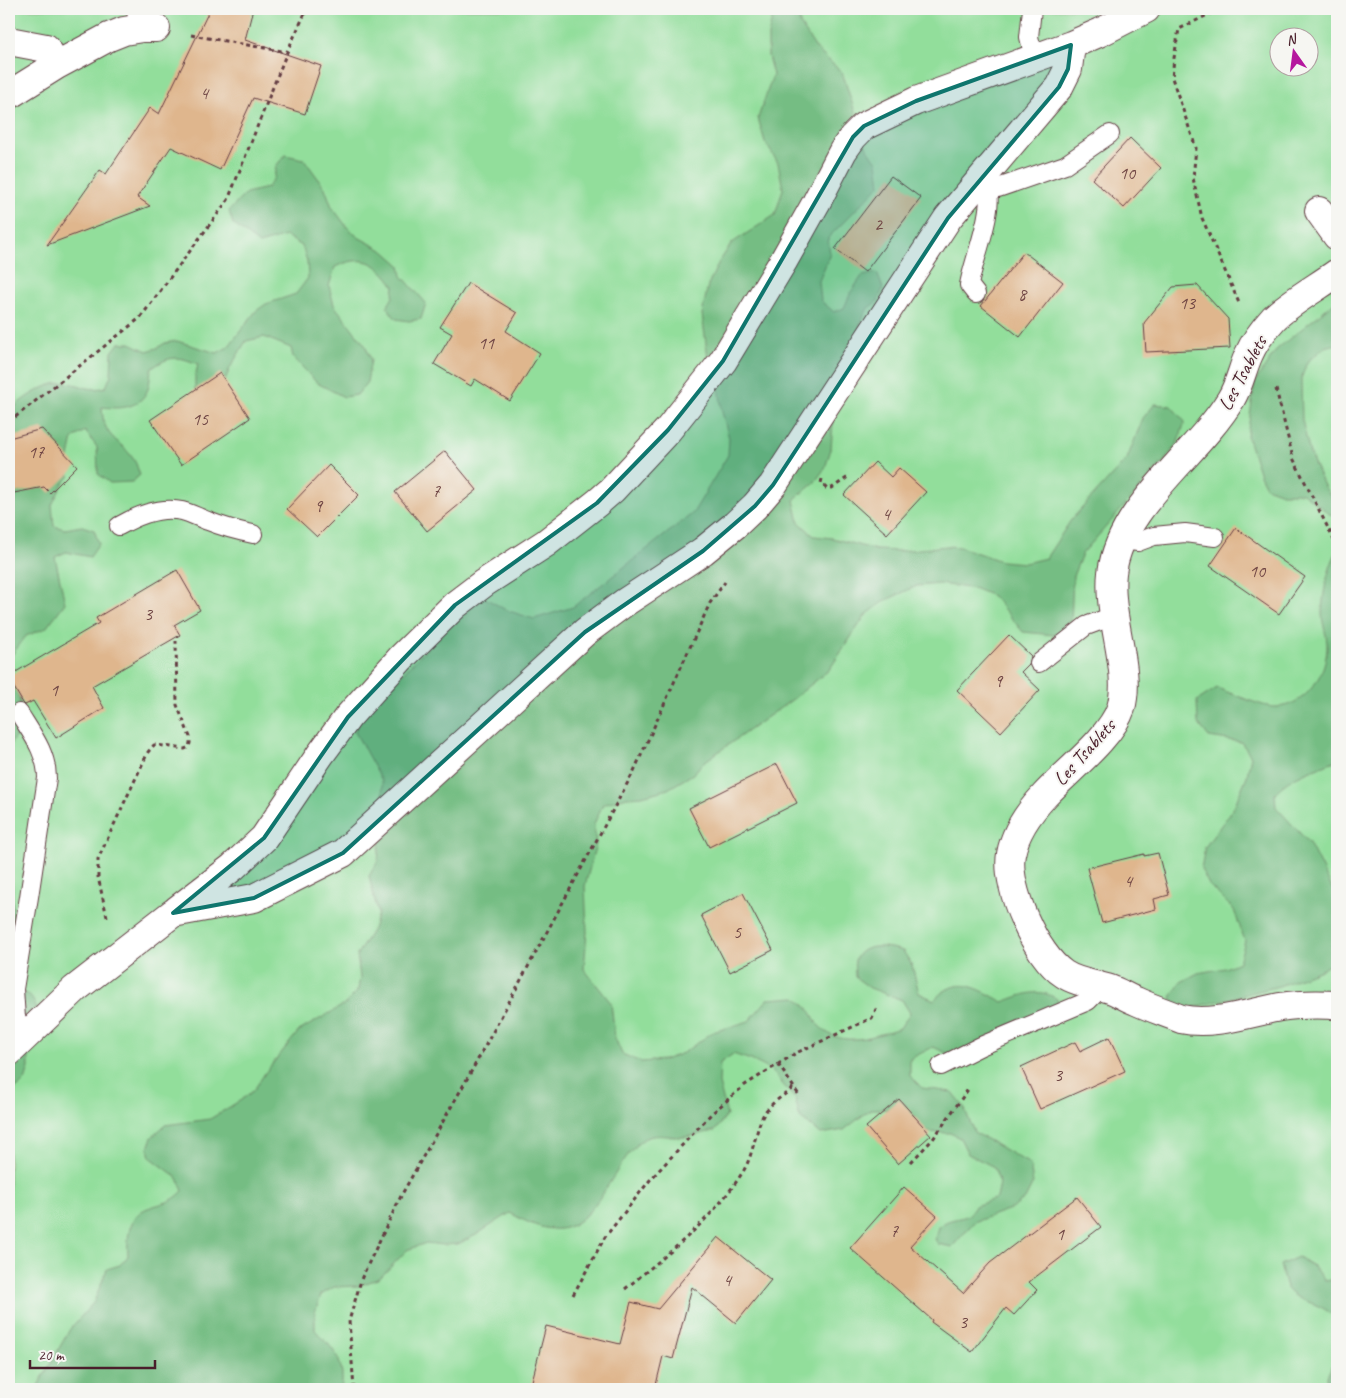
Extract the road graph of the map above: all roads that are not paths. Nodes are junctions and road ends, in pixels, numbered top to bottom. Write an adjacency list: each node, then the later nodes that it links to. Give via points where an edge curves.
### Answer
1 (1032, 9): 6 (lane, via 1030,37)
2 (1140, 12): 5 (street)
3 (143, 22): 7 (street)
4 (9, 42): 7 (street, via 46,48)
5 (1071, 44): 6 (street); 10 (street, via 1068,69 1059,87)
6 (1034, 57): 22 (street, via 916,101 864,126 843,152 784,260 723,361 668,430 597,504 455,605 348,717 264,838 233,867)
7 (57, 65): 8 (street)
8 (9, 95)
9 (1110, 134): 10 (lane, via 1065,165 998,188)
10 (982, 185): 14 (lane, via 989,195 969,285); 22 (street, via 948,218 774,485 735,525 702,552 585,632 343,853 254,898)
11 (1319, 211): 12 (street)
12 (1337, 236)
13 (1337, 273): 18 (street, Les Tsablets, via 1276,316 1256,339 1240,382 1228,403 1139,511)
14 (976, 294)
15 (119, 526): 16 (lane, via 133,518 169,509)
16 (253, 534)
17 (1215, 537): 18 (lane, via 1185,533 1154,536 1138,542)
18 (1122, 540): 19 (street, Les Tsablets, via 1112,572)
19 (1113, 616): 20 (lane, via 1086,626); 23 (street, Les Tsablets, via 1123,684 1120,709 1100,739 1039,803 1020,829 1010,856 1013,887 1021,911 1031,934 1047,957 1067,976)
20 (1039, 663)
21 (19, 713): 25 (lane, via 47,765 47,778 14,989)
22 (172, 913): 25 (street, via 75,989)
23 (1102, 987): 24 (street, Les Tsablets, via 1194,1022 1294,1005); 26 (lane, via 1088,1001)
24 (1337, 1005)
25 (18, 1043)
26 (941, 1066)

